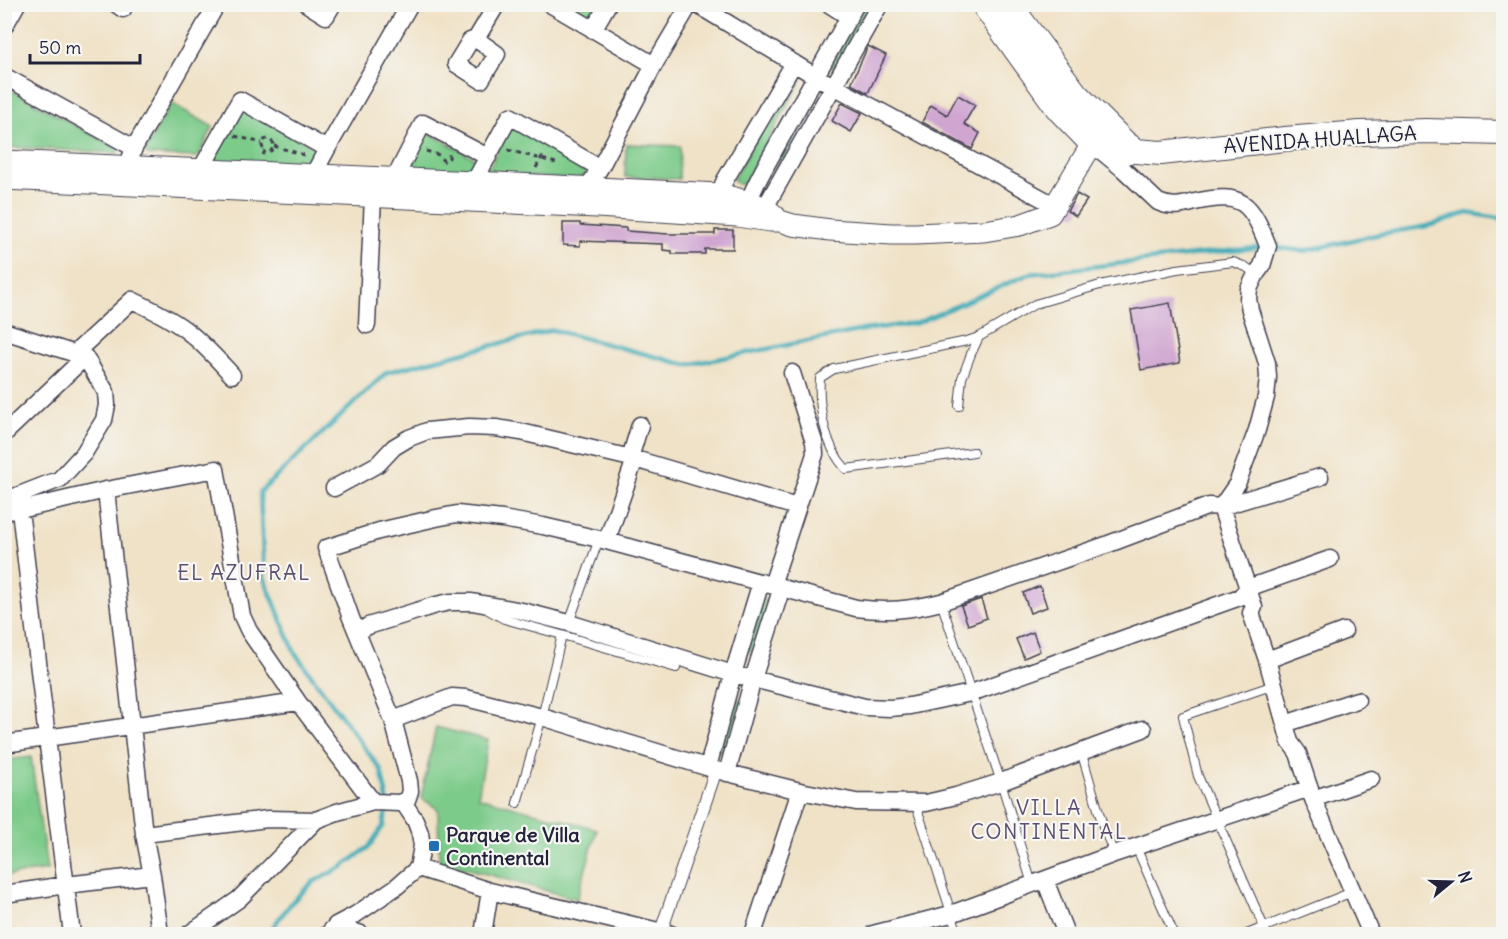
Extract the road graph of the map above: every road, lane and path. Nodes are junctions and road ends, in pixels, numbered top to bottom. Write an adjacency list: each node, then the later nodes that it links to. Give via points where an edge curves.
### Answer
1 (17, 4): 19 (street)
2 (116, 4): 3 (street, via 123,9)
3 (125, 4)
4 (217, 4): 39 (street)
5 (307, 4): 6 (street, via 326,16)
6 (333, 4)
7 (497, 4): 21 (street)
8 (550, 4): 20 (street)
9 (608, 4): 20 (street)
10 (690, 4): 23 (street)
11 (696, 4): 17 (street)
12 (829, 4): 18 (street)
13 (880, 4): 26 (street)
14 (983, 4): 31 (main road, via 1059,110)
15 (1009, 4): 27 (main road, via 1076,94)
16 (409, 5): 42 (street)
17 (718, 10): 22 (street)
18 (853, 11): 25 (street)
19 (4, 27)
20 (593, 30): 23 (street)
21 (476, 39)
22 (794, 63): 25 (street); 48 (street)
23 (654, 65): 40 (street)
24 (4, 76): 39 (street)
25 (815, 76): 26 (street); 52 (street, via 761,175)
26 (834, 85): 51 (street); 52 (street, via 779,185)
27 (1108, 126): 31 (street); 33 (main road)
28 (1503, 133): 33 (main road, AVENIDA HUALLAGA, via 1360,133 1161,153)
29 (228, 134): 30 (path)
30 (262, 143): 32 (path, via 267,139); 32 (path, via 265,151)
31 (1092, 144): 33 (main road, AVENIDA HUALLAGA, via 1113,151); 47 (street); 51 (street)
32 (274, 146): 42 (path)
33 (1136, 151): 47 (street, via 1133,162)
34 (493, 152): 36 (path); 40 (street, via 510,116); 44 (street, via 423,123); 46 (street)
35 (545, 152): 36 (path)
36 (541, 159): 38 (path); 43 (path)
37 (4, 161): 39 (street)
38 (563, 165)
39 (127, 167): 41 (street); 42 (street); 45 (street)
40 (600, 168): 50 (street)
41 (201, 169): 42 (street); 42 (street, via 240,99)
42 (316, 169): 44 (street); 49 (street)
43 (532, 175)
44 (395, 178): 46 (street)
45 (4, 179)
46 (474, 182): 50 (street)
47 (1141, 187): 53 (street, via 1158,202 1171,206 1226,198 1239,201 1252,213 1268,246)
48 (719, 194): 50 (street); 52 (street)
49 (373, 197): 50 (street); 54 (street)
50 (583, 197): 52 (street)
51 (1056, 206): 52 (street, via 1050,214 1020,225 940,233 830,230 793,225)
52 (759, 213)
53 (1256, 274): 56 (lane, via 1233,262 1100,285 1035,304); 70 (street, via 1248,299 1267,363 1266,397 1237,484)
54 (367, 324)
55 (8, 337): 57 (street)
56 (979, 337): 60 (lane, via 962,378); 63 (lane, via 834,369 820,378 819,386 824,426 837,460 846,469)
57 (80, 355): 59 (street, via 132,300 187,331); 62 (street); 68 (street, via 106,392 104,420 84,453 60,479)
58 (792, 373): 69 (street, via 814,442 814,454)
59 (232, 375)
60 (959, 406)
61 (640, 425): 64 (street)
62 (4, 434)
63 (974, 452)
64 (632, 459): 66 (street, via 496,428 435,430 409,438 378,464); 69 (street); 72 (street)
65 (1320, 477): 70 (street)
66 (334, 488)
67 (106, 490): 71 (street); 88 (street, via 216,469 242,616); 92 (street)
68 (4, 501)
69 (797, 507): 74 (street)
70 (1221, 507): 75 (street); 76 (street, via 1209,506)
71 (12, 510): 94 (street)
72 (603, 539): 74 (street); 78 (lane); 80 (street, via 457,514 326,548)
73 (1330, 559): 75 (street)
74 (772, 585): 76 (street, via 856,608 915,609); 83 (street); 84 (street)
75 (1248, 588): 77 (street); 86 (street, via 1240,597)
76 (941, 602): 86 (lane)
77 (1254, 607): 81 (street, via 1260,610); 85 (street, via 1251,613)
78 (566, 629): 80 (street, via 522,611 461,601 436,605); 82 (lane); 83 (street); 89 (lane)
79 (1344, 631): 81 (street)
80 (358, 632): 90 (street)
81 (1275, 657): 91 (street)
82 (676, 668)
83 (733, 674): 84 (street); 98 (street)
84 (753, 679): 86 (street, via 865,707 910,706); 98 (street)
85 (1274, 685): 97 (street, via 1290,742); 108 (lane, via 1183,716 1198,776)
86 (971, 693): 100 (lane)
87 (1357, 700): 91 (street)
88 (298, 702): 92 (street); 103 (street)
89 (542, 717): 90 (street, via 452,698); 98 (street); 106 (lane)
90 (393, 720): 105 (street, via 410,791)
91 (1294, 721): 97 (street, via 1300,739)
92 (132, 726): 94 (street); 109 (street)
93 (1143, 729): 96 (street)
94 (46, 738): 95 (street); 115 (street)
95 (4, 744)
96 (1081, 751): 100 (street); 111 (lane)
97 (1298, 753): 102 (street)
98 (717, 770): 101 (street); 122 (street)
99 (1371, 779): 102 (street)
100 (1001, 782): 104 (street, via 926,803); 114 (lane)
101 (800, 791): 104 (street, via 856,802); 128 (street)
102 (1311, 794): 108 (street); 117 (street)
103 (373, 802): 105 (street); 107 (street)
104 (915, 802): 119 (lane)
105 (401, 803): 112 (street, via 420,833)
106 (517, 803)
107 (316, 819): 109 (street, via 268,819); 125 (street, via 239,898)
108 (1217, 819): 110 (street); 121 (lane)
109 (144, 834): 113 (street)
110 (1136, 847): 111 (street); 132 (lane)
111 (1113, 854): 114 (street)
112 (418, 868): 116 (street); 120 (street)
113 (152, 875): 115 (street); 124 (street)
114 (1039, 882): 119 (street); 131 (street)
115 (66, 885): 118 (street); 123 (street)
116 (490, 891): 122 (street); 127 (street)
117 (1352, 892): 121 (lane); 134 (street)
118 (4, 894)
119 (951, 914): 129 (street); 130 (lane)
120 (332, 930): 126 (street)
121 (1265, 931): 133 (lane)
122 (664, 933)
123 (72, 934)
124 (160, 934)
125 (189, 934)
126 (361, 934)
127 (483, 934)
128 (753, 934)
129 (873, 934)
130 (958, 934)
131 (1066, 934)
132 (1174, 934)
133 (1247, 934)
134 (1371, 934)

